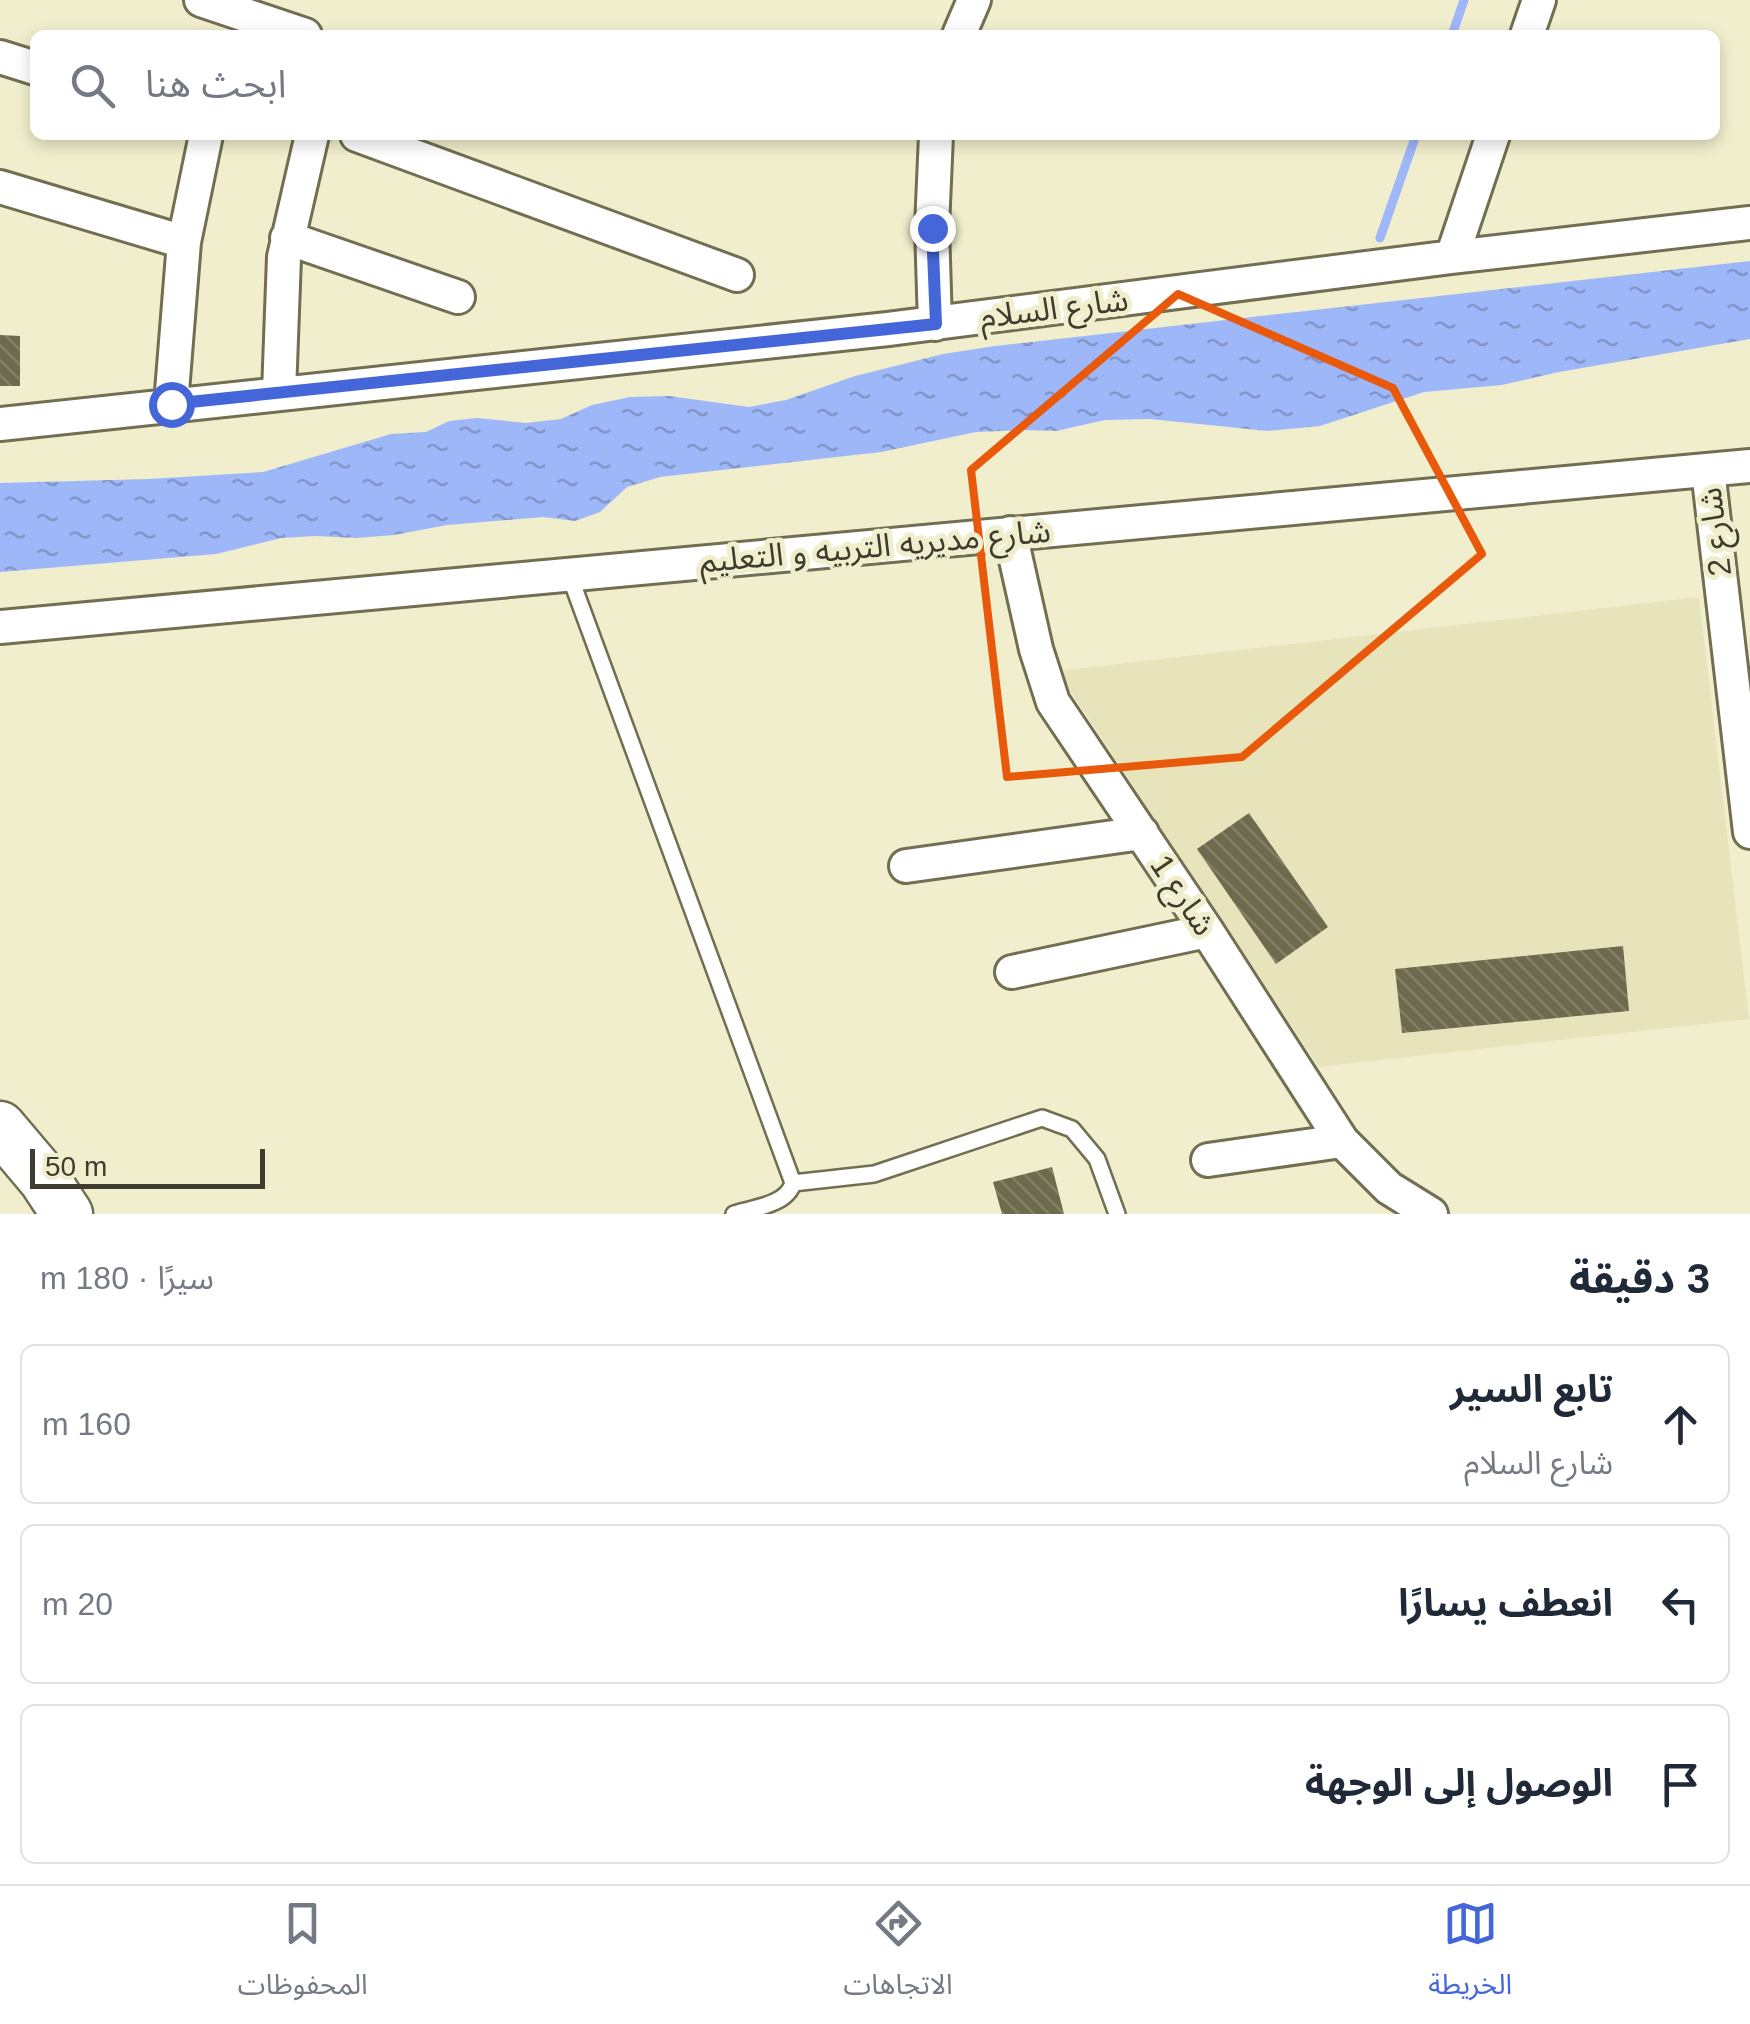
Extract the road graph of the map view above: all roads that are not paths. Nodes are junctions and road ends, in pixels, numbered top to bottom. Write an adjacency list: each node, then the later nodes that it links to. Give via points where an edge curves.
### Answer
1 (974, 0): 5 (street)
2 (1539, 0): 6 (street)
3 (220, 15): 4 (street)
4 (284, 30)
5 (961, 30)
6 (1529, 30)
7 (0, 57): 8 (street)
8 (30, 66)
9 (205, 140): 17 (street)
10 (311, 140): 16 (street)
11 (370, 140): 19 (street)
12 (936, 140): 21 (street)
13 (1491, 140): 18 (street)
14 (0, 187): 17 (street)
15 (1750, 223): 18 (street, شارع السلام)
16 (287, 238): 20 (street); 22 (street)
17 (184, 242): 23 (street)
18 (1452, 257): 21 (street, شارع السلام)
19 (737, 276)
20 (458, 297)
21 (936, 324): 22 (street, شارع السلام)
22 (279, 392): 23 (street, شارع السلام)
23 (171, 404): 24 (street, شارع السلام)
24 (0, 424)
25 (1750, 466): 26 (street, شارع مديريه التربيه و التعليم)
26 (1708, 470): 27 (street, شارع مديريه التربيه و التعليم); 30 (street, شارع 2)
27 (1010, 533): 28 (street, شارع مديريه التربيه و التعليم); 32 (street, شارع 1, via 1053,702)
28 (569, 574): 29 (street, شارع مديريه التربيه و التعليم); 39 (lane)
29 (0, 627)
30 (1744, 724): 31 (street, شارع 2)
31 (1750, 832)
32 (1142, 834): 33 (street); 34 (street, شارع 1)
33 (906, 866)
34 (1208, 931): 35 (street); 37 (street, شارع 1)
35 (1012, 972)
36 (0, 1127): 40 (main road)
37 (1342, 1141): 38 (street); 43 (street, شارع 1, via 1389,1188)
38 (1208, 1160)
39 (793, 1184): 41 (lane, via 783,1199); 42 (lane, via 874,1174 1042,1118 1072,1129 1097,1159)
40 (67, 1214)
41 (734, 1214)
42 (1117, 1214)
43 (1430, 1214)

